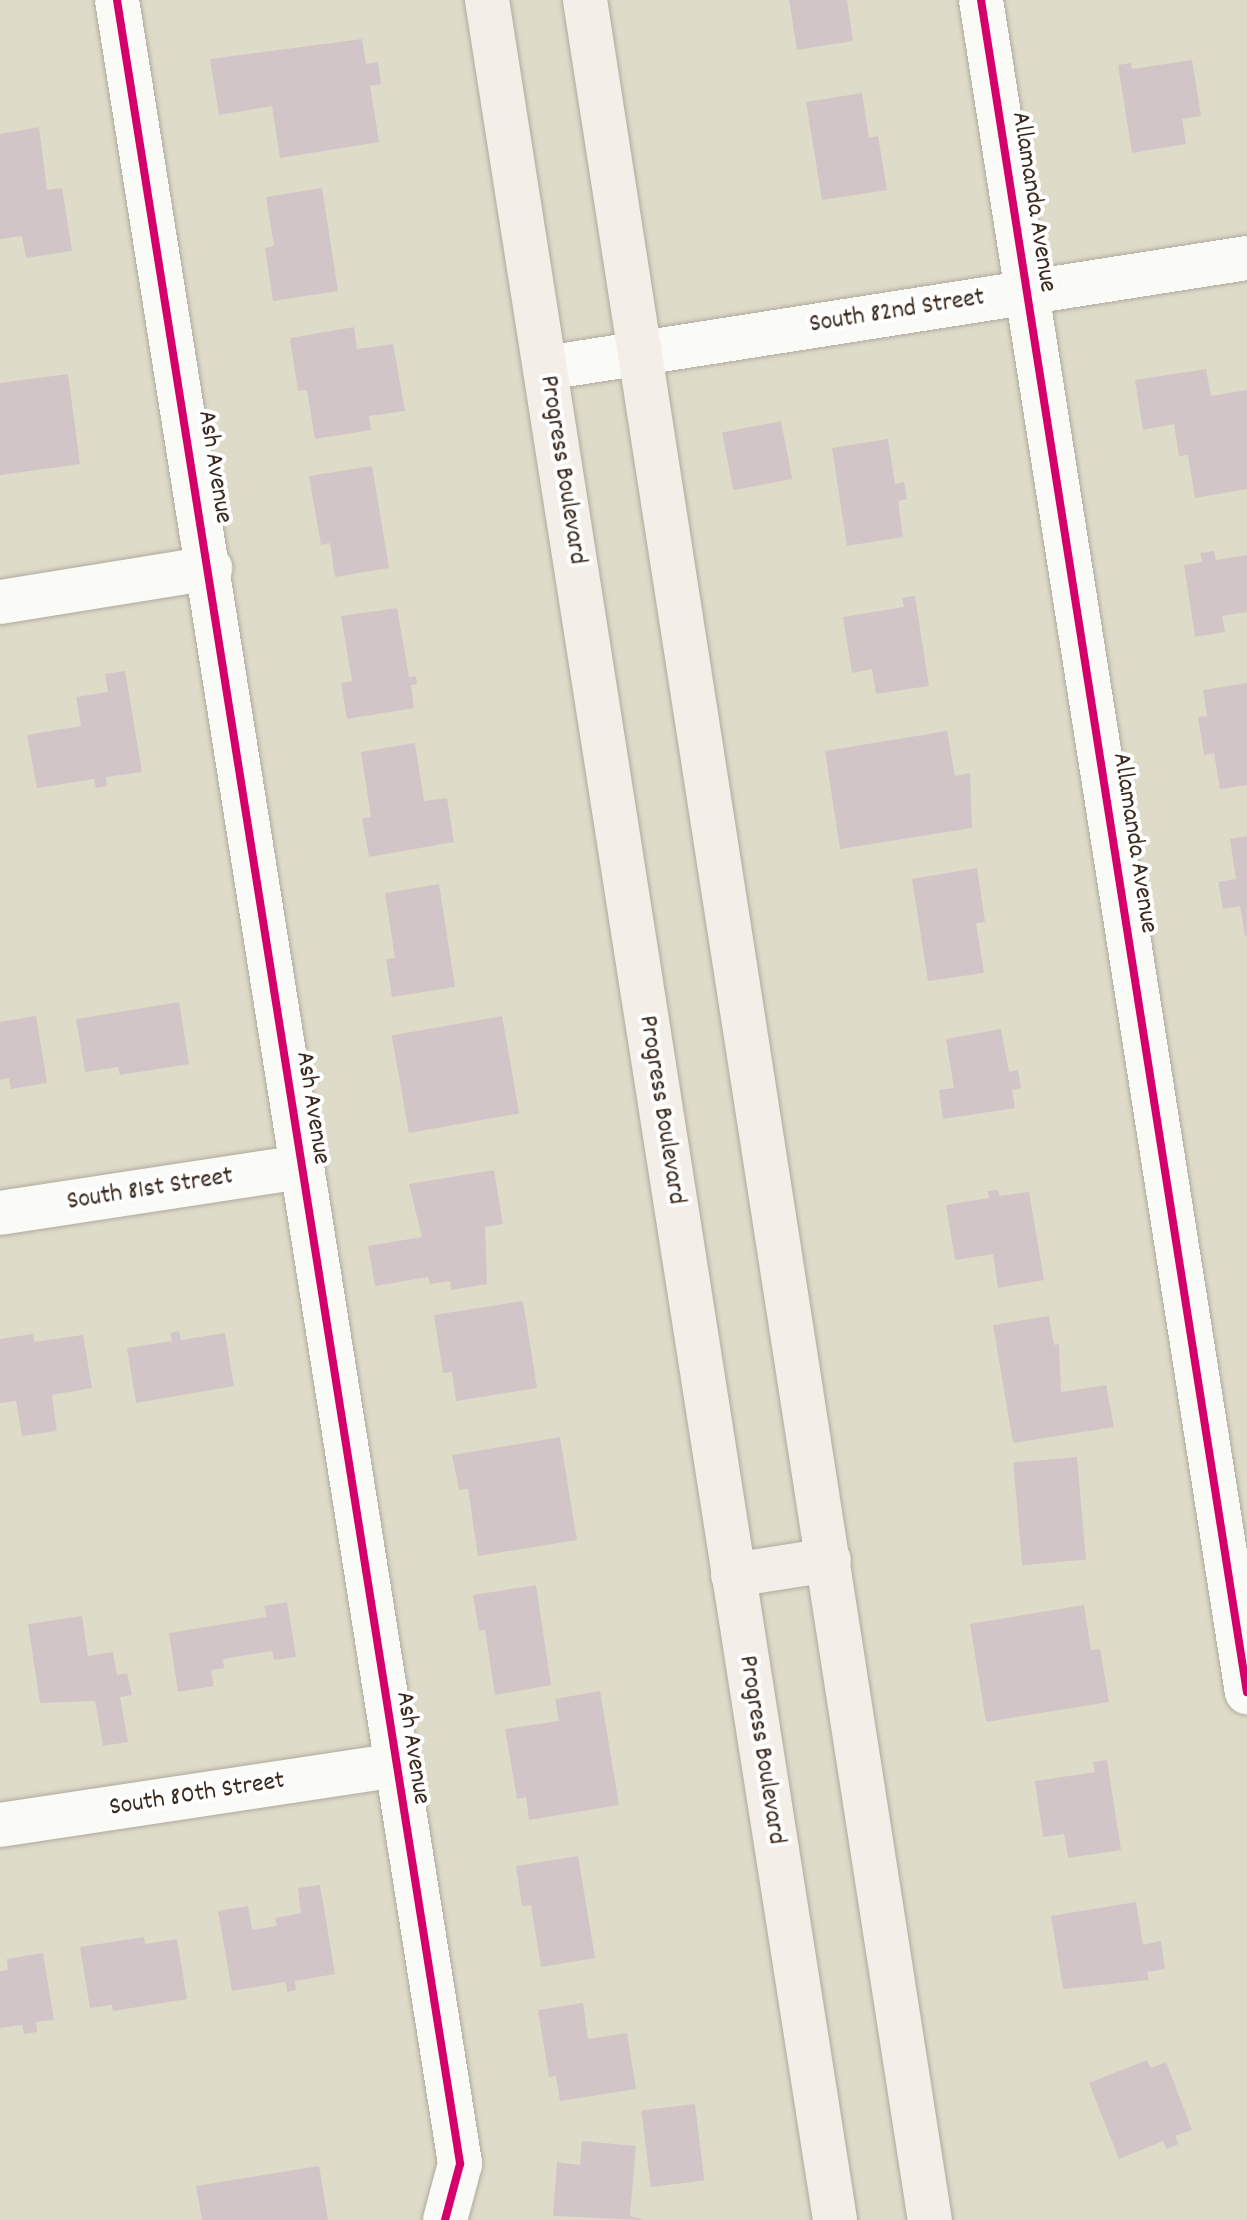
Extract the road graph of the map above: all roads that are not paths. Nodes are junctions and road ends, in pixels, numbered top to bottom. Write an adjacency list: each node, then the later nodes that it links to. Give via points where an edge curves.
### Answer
1 (117, 0): 9 (street, Ash Avenue)
2 (487, 0): 8 (main road, Progress Boulevard)
3 (585, 0): 7 (main road)
4 (981, 0): 6 (street, Allamanda Avenue)
5 (1247, 258): 6 (street, South 82nd Street)
6 (1027, 292): 7 (street, South 82nd Street); 15 (street, Allamanda Avenue)
7 (640, 351): 8 (street, South 82nd Street); 13 (main road)
8 (546, 368): 14 (main road, Progress Boulevard)
9 (210, 568): 10 (street); 11 (street, Ash Avenue)
10 (0, 602)
11 (301, 1167): 12 (street, South 81st Street); 16 (street, Ash Avenue)
12 (0, 1213)
13 (829, 1560): 14 (main road); 20 (main road)
14 (733, 1575): 19 (main road, Progress Boulevard)
15 (1247, 1692)
16 (395, 1765): 17 (street, South 80th Street); 18 (street, Ash Avenue, via 460,2164)
17 (0, 1825)
18 (445, 2220)
19 (835, 2220)
20 (930, 2220)

